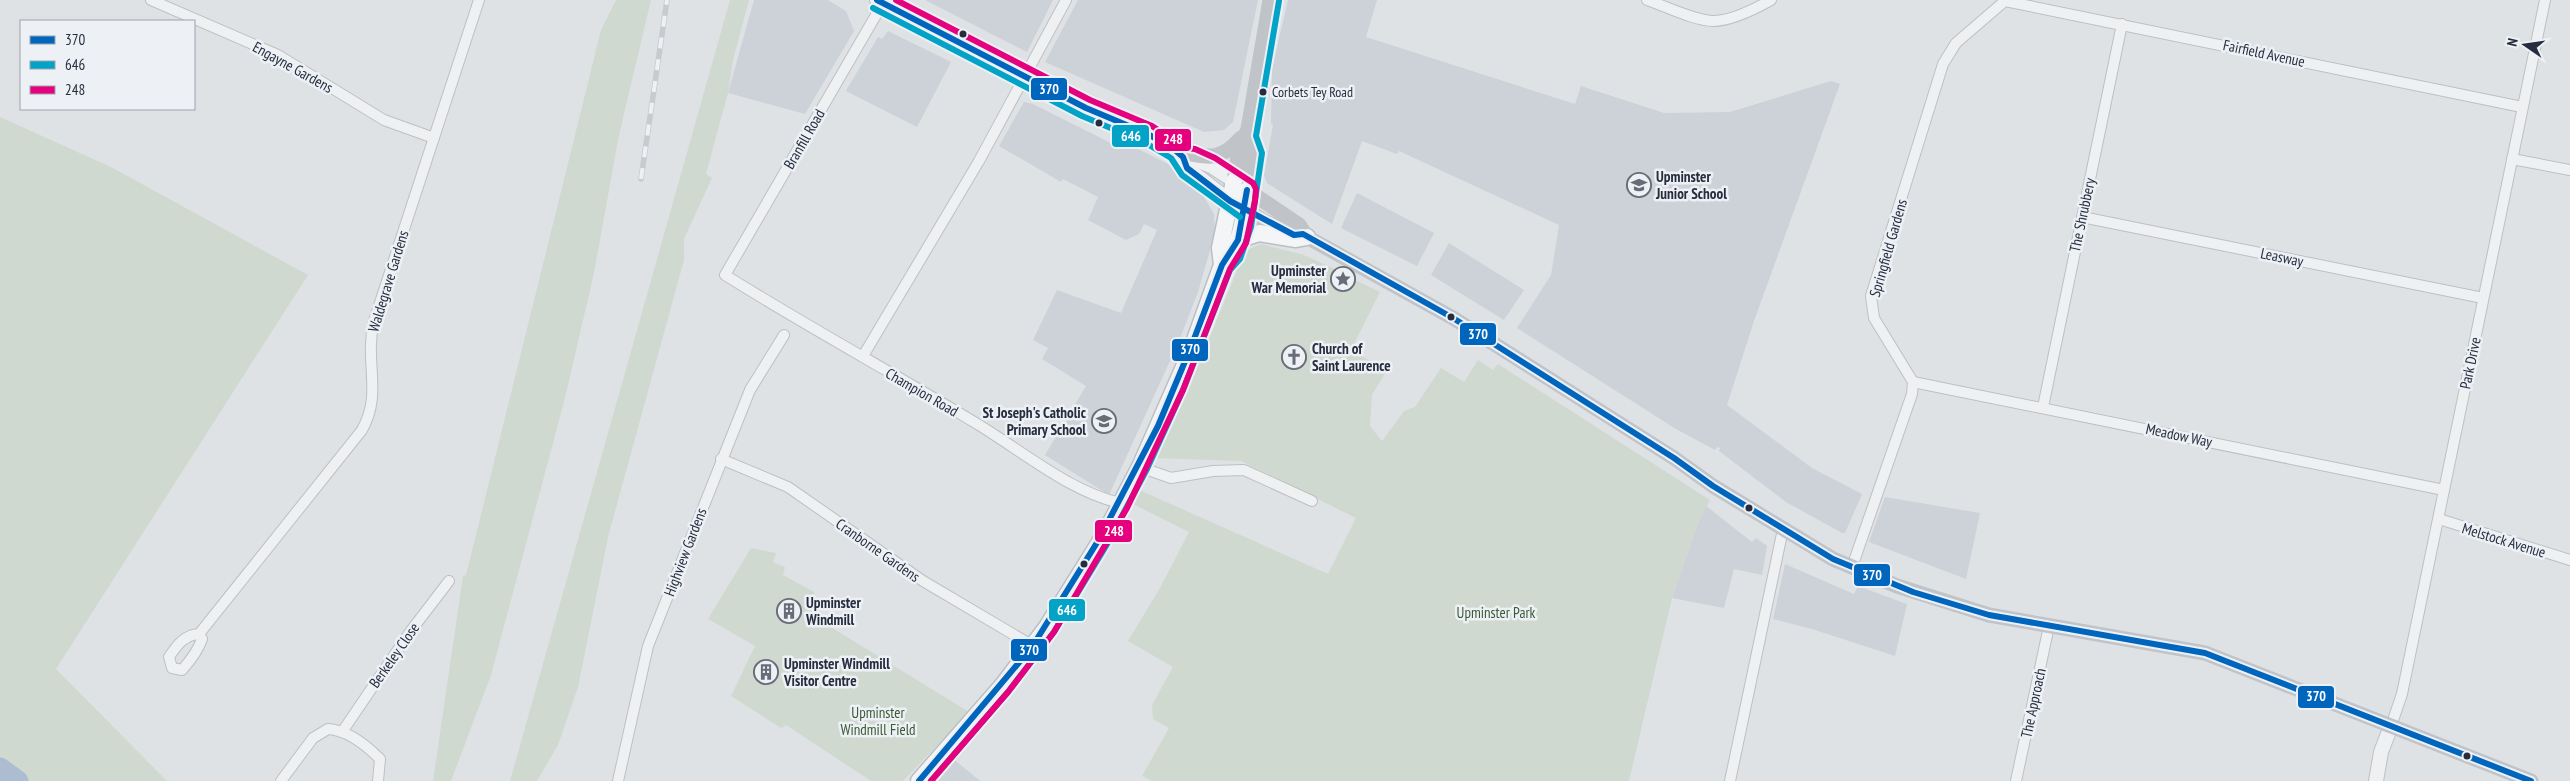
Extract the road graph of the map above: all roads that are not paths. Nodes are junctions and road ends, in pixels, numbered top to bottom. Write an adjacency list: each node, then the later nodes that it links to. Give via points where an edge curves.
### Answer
1 (151, 0): 14 (street, Engayne Gardens, via 278,55 384,120)
2 (479, 0): 14 (street, Waldegrave Gardens)
3 (1066, 0): 11 (street)
4 (1270, 0): 13 (main road)
5 (1647, 0): 6 (street, via 1714,21)
6 (1771, 0)
7 (2545, 0): 12 (street, Park Drive)
8 (2005, 1): 10 (street, Fairfield Avenue); 29 (street, Springfield Gardens, via 1956,43 1943,64 1871,296 1874,318)
9 (880, 2): 11 (street); 25 (street, Branfill Road)
10 (2122, 24): 12 (street, Fairfield Avenue); 21 (street, The Shrubbery)
11 (1026, 77): 15 (street, via 1086,108 1148,134); 28 (street)
12 (2522, 106): 16 (street, Park Drive)
13 (1248, 133): 15 (main road, via 1216,157); 18 (main road, via 1253,153)
14 (434, 138): 42 (street, Waldegrave Gardens, via 369,340 373,404 369,417 362,430)
15 (1180, 154): 18 (street, via 1211,166); 19 (street, via 1187,168)
16 (2512, 159): 17 (street); 26 (street, Park Drive)
17 (2570, 170)
18 (1241, 186): 19 (main road); 20 (main road); 22 (main road, via 1299,226)
19 (1230, 201): 20 (main road); 24 (main road, via 1220,248)
20 (1245, 210): 22 (main road, via 1294,235); 23 (main road)
21 (2082, 217): 26 (street, Leasway); 30 (street, The Shrubbery)
22 (1305, 236): 23 (main road, via 1296,239 1259,233); 37 (main road, via 1452,318)
23 (1238, 240): 24 (main road, via 1232,255)
24 (1222, 265): 32 (main road, via 1191,351)
25 (725, 275): 28 (street, Champion Road)
26 (2483, 298): 33 (street, Park Drive)
27 (784, 335): 31 (street, Highview Gardens, via 750,390)
28 (862, 356): 35 (street, Champion Road, via 1092,495)
29 (1914, 382): 30 (street, Meadow Way); 39 (street)
30 (2043, 407): 33 (street, Meadow Way)
31 (721, 459): 43 (street, Cranborne Gardens, via 788,487 923,581); 48 (street, Highview Gardens, via 648,646)
32 (1140, 467): 34 (street, via 1171,478 1244,470); 35 (main road)
33 (2444, 490): 36 (street, Park Drive)
34 (1312, 501)
35 (1120, 503): 43 (main road, via 1105,534)
36 (2438, 520): 38 (street, Melstock Avenue); 44 (street, Park Drive, via 2402,694)
37 (1782, 529): 39 (main road); 50 (street)
38 (2570, 560)
39 (1852, 567): 41 (main road, via 1913,592 1989,615)
40 (449, 581): 45 (street, Berkeley Close)
41 (2050, 626): 44 (main road, via 2204,653); 51 (street, The Approach)
42 (199, 634)
43 (1033, 646): 49 (main road)
44 (2391, 726): 52 (street, via 2381,752); 53 (main road)
45 (342, 732): 46 (street, via 328,729 313,738); 47 (street, via 380,759)
46 (281, 781)
47 (378, 781)
48 (618, 781)
49 (919, 781)
50 (1730, 781)
51 (2016, 781)
52 (2376, 781)
53 (2531, 781)

